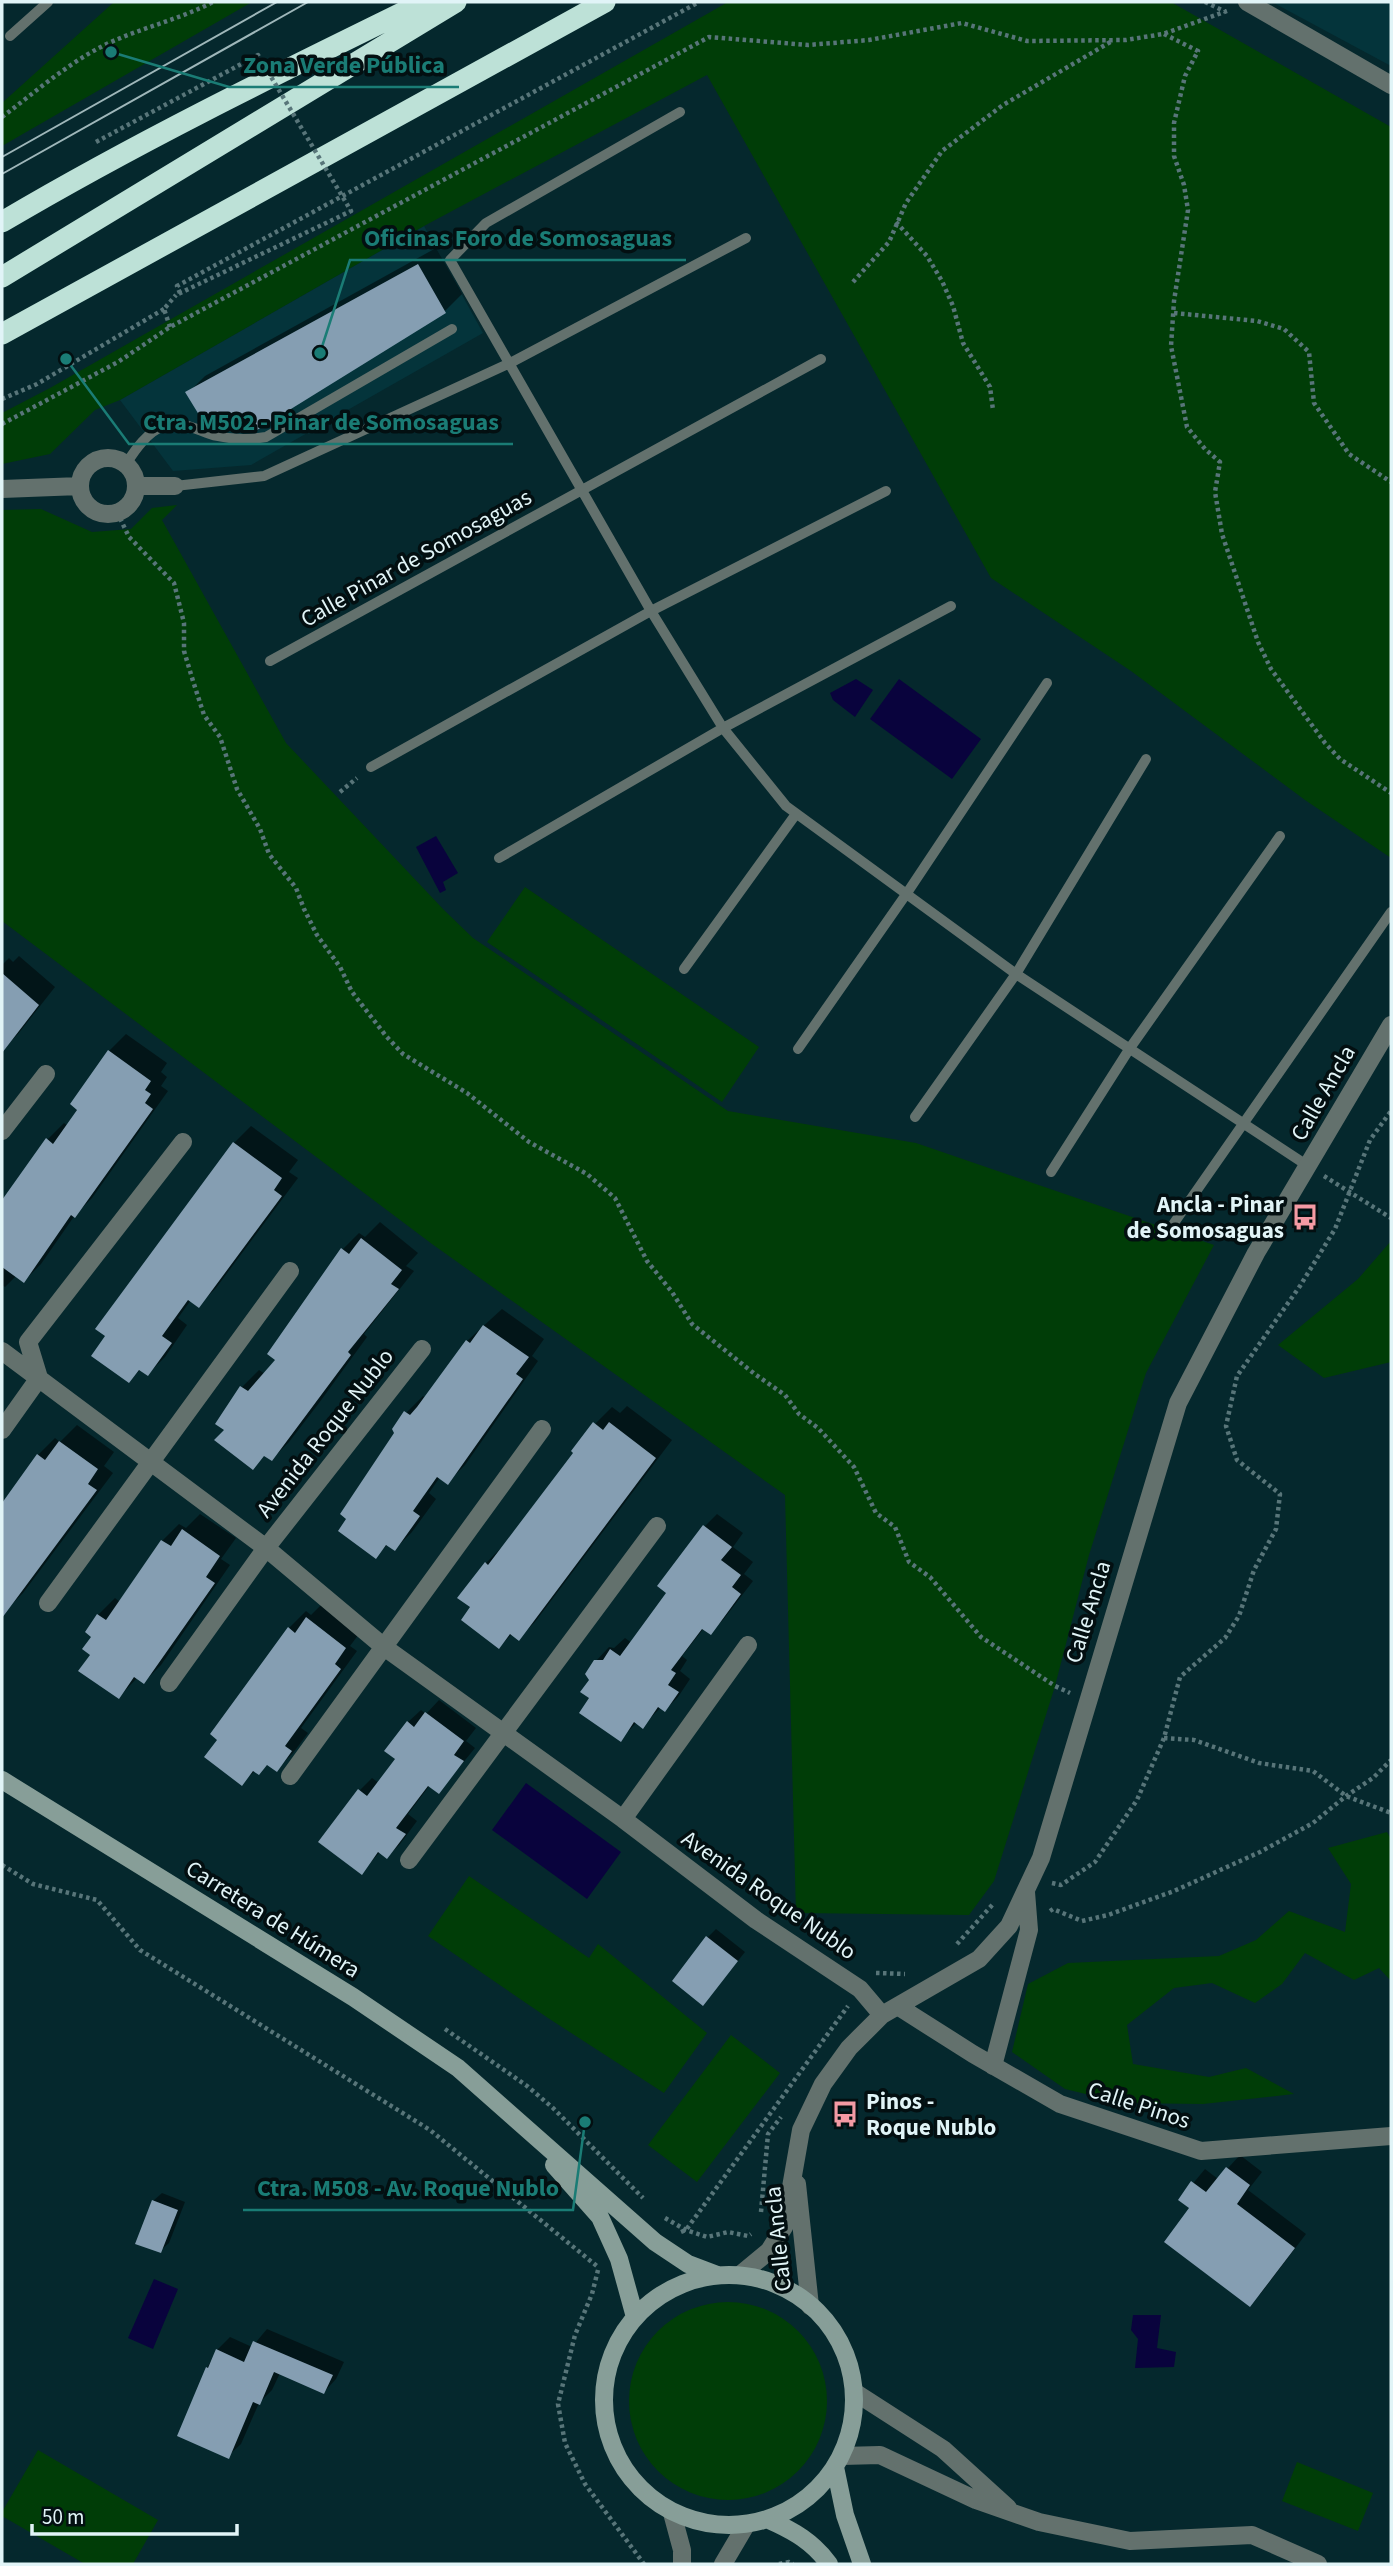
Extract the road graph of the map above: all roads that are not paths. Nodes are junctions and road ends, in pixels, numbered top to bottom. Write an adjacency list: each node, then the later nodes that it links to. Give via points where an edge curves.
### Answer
1 (48, 2): 6 (lane)
2 (424, 2): 9 (highway, via 206,108)
3 (456, 2): 11 (highway)
4 (605, 2): 13 (highway)
5 (1247, 2): 7 (street)
6 (10, 36)
7 (1391, 85)
8 (680, 112): 15 (lane, via 486,223 450,260)
9 (2, 222)
10 (746, 238): 15 (lane)
11 (2, 277)
12 (452, 329): 16 (lane, via 266,437 237,439 185,425 164,426 135,449)
13 (2, 334)
14 (821, 359): 21 (lane, Calle Pinar de Somosaguas)
15 (510, 362): 19 (lane, via 264,476); 21 (lane)
16 (126, 464): 17 (street, via 108,458 96,461 83,474); 18 (street)
17 (80, 486): 18 (street, via 92,509 107,514 132,500); 20 (street)
18 (136, 486): 19 (street)
19 (175, 486)
20 (2, 489)
21 (583, 491): 24 (lane); 25 (lane, Calle Pinar de Somosaguas)
22 (886, 491): 24 (lane)
23 (951, 606): 27 (lane)
24 (651, 611): 27 (lane); 29 (lane)
25 (270, 661)
26 (1046, 682): 33 (lane)
27 (723, 728): 30 (lane); 32 (lane)
28 (1146, 759): 36 (lane)
29 (371, 767)
30 (796, 814): 33 (lane); 35 (lane)
31 (1280, 836): 38 (lane)
32 (499, 858)
33 (907, 893): 36 (lane); 39 (lane)
34 (1391, 912): 42 (lane)
35 (684, 969)
36 (1016, 974): 38 (lane); 41 (lane)
37 (1391, 1025): 45 (street, Calle Ancla)
38 (1130, 1048): 42 (lane); 46 (lane)
39 (798, 1049)
40 (46, 1074): 43 (street)
41 (915, 1117)
42 (1244, 1122): 45 (lane); 47 (lane)
43 (2, 1131)
44 (183, 1142): 51 (street, via 29,1342)
45 (1308, 1166): 66 (street, Calle Ancla, via 1256,1253 1178,1403 1041,1858)
46 (1051, 1172)
47 (1174, 1223)
48 (290, 1271): 54 (street)
49 (422, 1349): 56 (street, Avenida Roque Nublo)
50 (2, 1351): 51 (street, Avenida Roque Nublo)
51 (39, 1378): 53 (street); 54 (street, Avenida Roque Nublo)
52 (542, 1429): 59 (street)
53 (2, 1430)
54 (152, 1463): 56 (street, Avenida Roque Nublo); 57 (street)
55 (657, 1526): 61 (street)
56 (266, 1548): 59 (street, Avenida Roque Nublo); 60 (street, Avenida Roque Nublo)
57 (48, 1603)
58 (748, 1645): 64 (street)
59 (384, 1647): 61 (street, Avenida Roque Nublo); 62 (street)
60 (169, 1683)
61 (501, 1733): 64 (street, Avenida Roque Nublo); 65 (street)
62 (290, 1776)
63 (2, 1780): 69 (main road, Carretera de Húmera, via 353,1997 458,2068)
64 (622, 1819): 67 (street, Avenida Roque Nublo, via 756,1920)
65 (409, 1860)
66 (1026, 1889): 67 (street, Calle Ancla, via 1009,1926 979,1959); 68 (street, via 1029,1930)
67 (891, 2011): 68 (street, Calle Pinos); 71 (street, Calle Ancla, via 849,2048 823,2084 802,2130)
68 (993, 2066): 70 (street, Calle Pinos, via 1060,2104 1201,2151)
69 (509, 2113): 72 (main road, via 655,2242 688,2264); 75 (main road, via 600,2217 619,2259)
70 (1391, 2136)
71 (794, 2167): 73 (street, Calle Ancla, via 784,2227 769,2251); 74 (street, Calle Ancla)
72 (717, 2275): 73 (main road); 75 (main road, via 670,2290)
73 (740, 2275): 74 (main road, via 780,2286)
74 (810, 2306): 76 (main road, via 833,2331)
75 (635, 2317): 79 (main road, via 611,2359 604,2396 607,2433 622,2467)
76 (856, 2393): 77 (main road, via 854,2418); 78 (street, via 943,2449)
77 (838, 2461): 78 (street, via 880,2455); 80 (main road, via 815,2491); 85 (main road, via 845,2515)
78 (1010, 2511): 86 (street, via 1039,2522 1130,2540 1252,2535)
79 (672, 2513): 81 (main road, via 711,2525); 82 (street)
80 (769, 2520): 81 (main road); 84 (main road, via 794,2530)
81 (746, 2525): 83 (street)
82 (682, 2564)
83 (723, 2564)
84 (829, 2564)
85 (862, 2564)
86 (1318, 2564)

